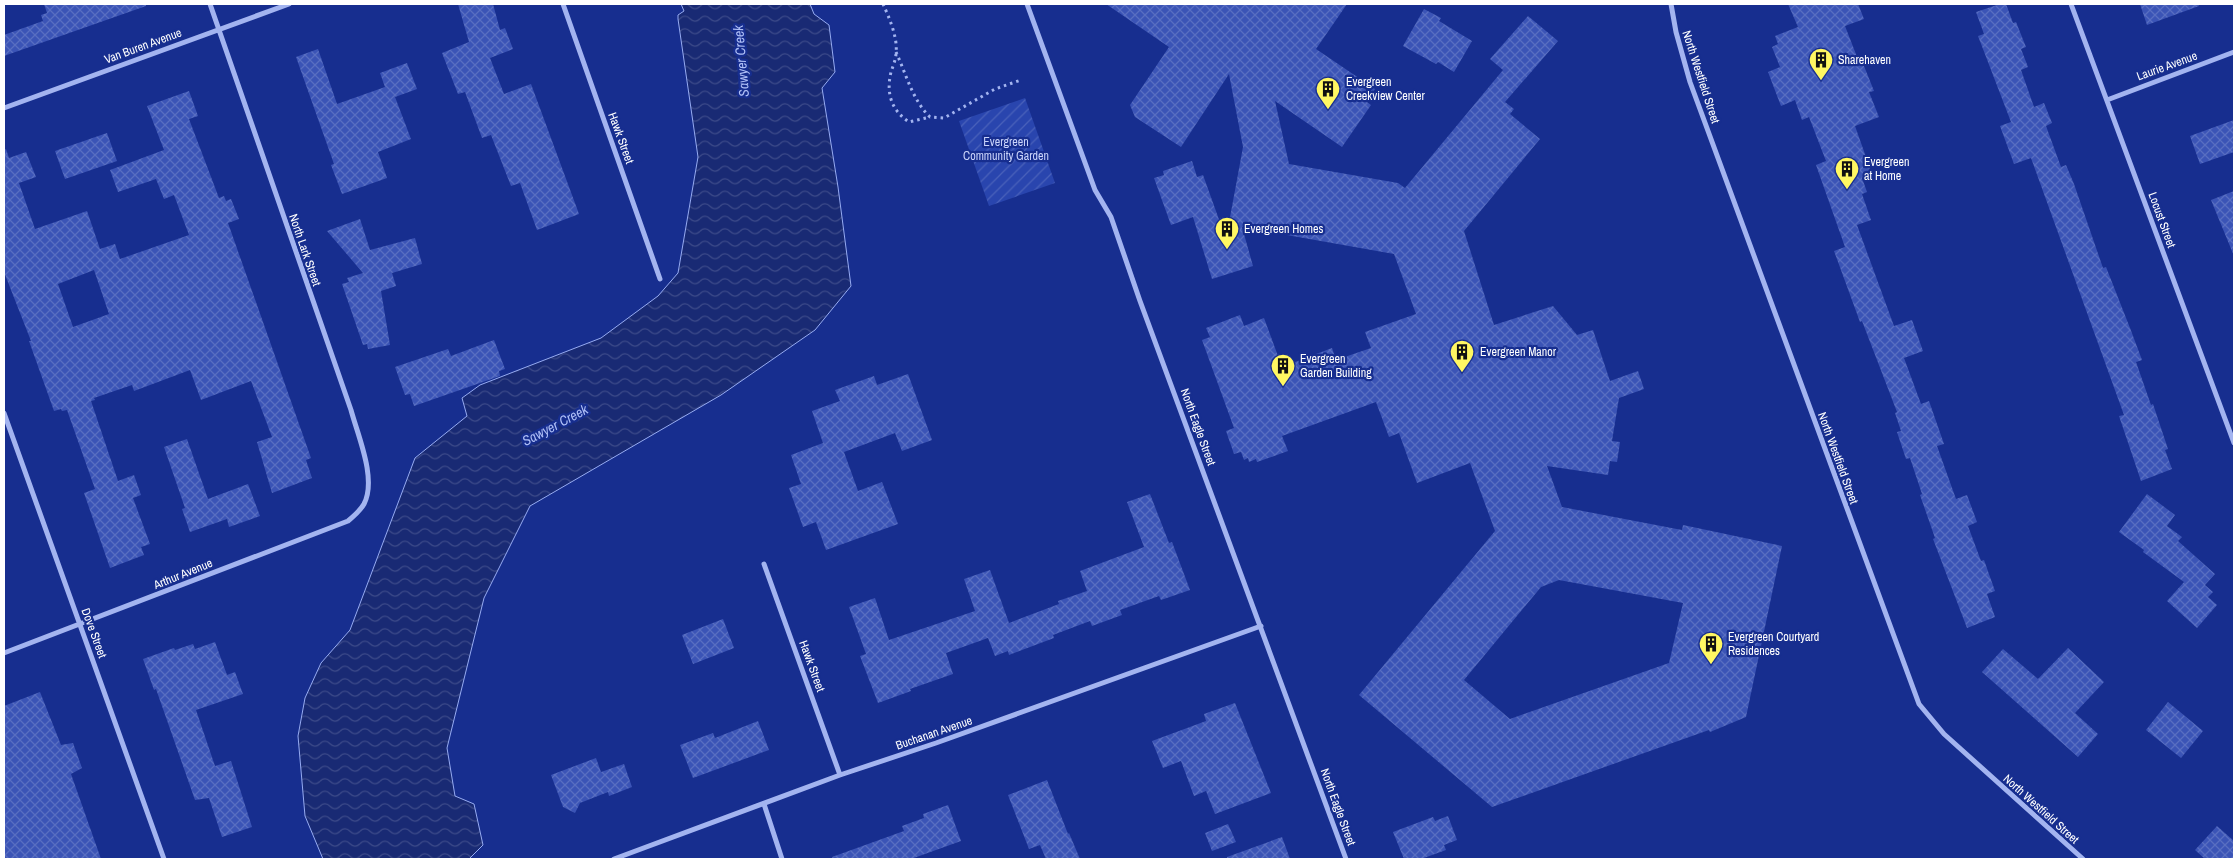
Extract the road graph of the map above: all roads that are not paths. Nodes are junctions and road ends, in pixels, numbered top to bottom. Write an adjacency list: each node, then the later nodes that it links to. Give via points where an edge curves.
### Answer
1 (210, 4): 7 (street, North Lark Street)
2 (289, 4): 7 (street, Van Buren Avenue)
3 (563, 4): 11 (street, Hawk Street)
4 (1027, 4): 17 (street, North Eagle Street, via 1095,190 1111,217)
5 (1671, 4): 25 (street, North Westfield Street, via 1692,86 1919,704 1944,734)
6 (2071, 4): 9 (street, Locust Street)
7 (219, 28): 10 (street, Van Buren Avenue); 14 (street, North Lark Street, via 351,410 369,478)
8 (2234, 52): 9 (street, Laurie Avenue)
9 (2107, 100): 13 (street, Locust Street)
10 (4, 108)
11 (660, 279)
12 (4, 413): 16 (street, Dove Street)
13 (2234, 443)
14 (364, 504): 16 (street, Arthur Avenue, via 348,520)
15 (764, 564): 19 (street, Hawk Street)
16 (81, 625): 18 (street, Arthur Avenue); 21 (street, Dove Street)
17 (1261, 626): 19 (street, Buchanan Avenue); 24 (street, North Eagle Street)
18 (4, 653)
19 (840, 775): 20 (street, Buchanan Avenue)
20 (764, 804): 22 (street, Buchanan Avenue); 23 (street)
21 (164, 859)
22 (614, 859)
23 (782, 859)
24 (1346, 859)
25 (2083, 859)

